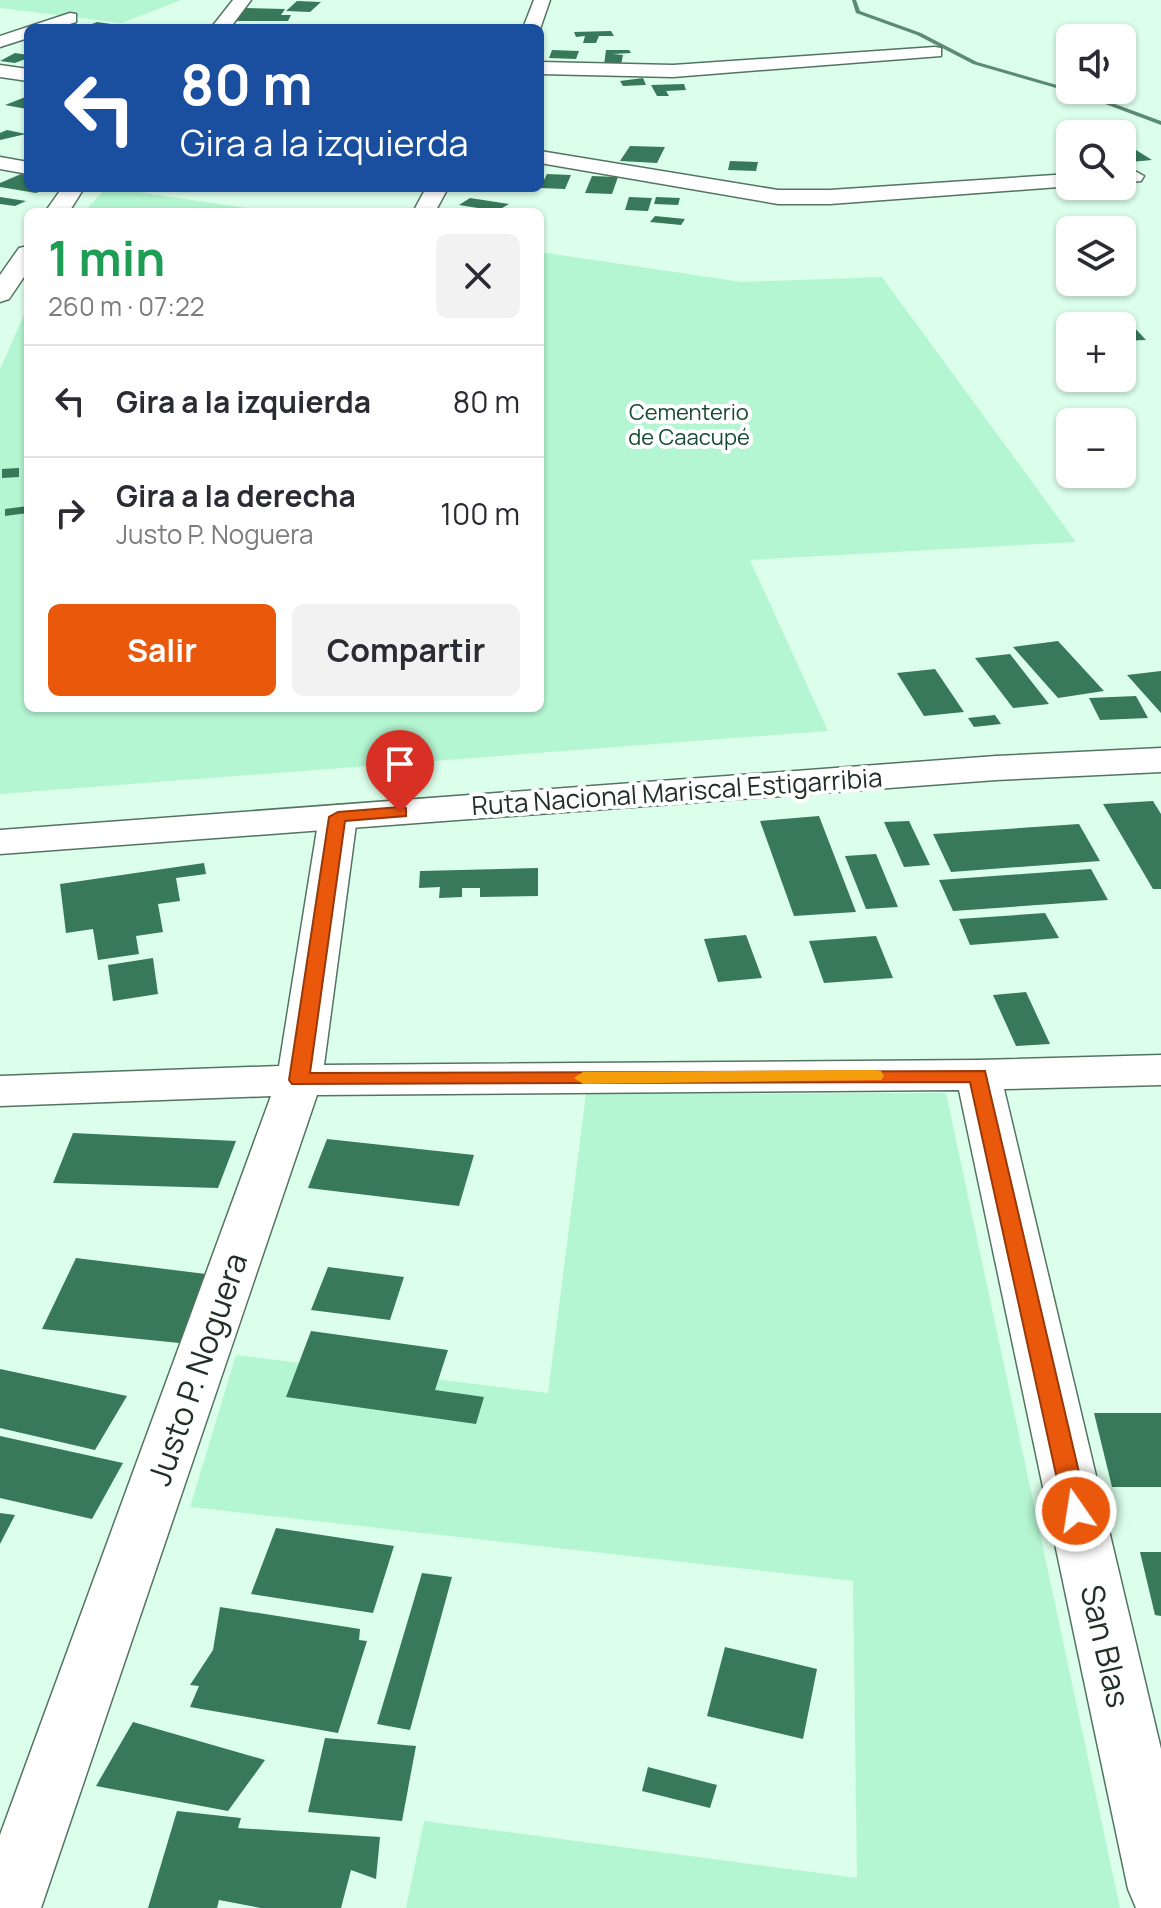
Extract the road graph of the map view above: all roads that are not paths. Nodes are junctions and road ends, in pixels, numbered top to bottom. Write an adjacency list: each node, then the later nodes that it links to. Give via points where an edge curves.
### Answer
1 (242, 0): 5 (main road)
2 (542, 0): 6 (street)
3 (70, 18): 4 (street)
4 (53, 24)
5 (223, 24)
6 (533, 24)
7 (24, 33): 8 (street)
8 (0, 42)
9 (935, 52): 10 (street, via 673,71)
10 (544, 68)
11 (0, 71): 12 (street)
12 (24, 74)
13 (544, 158): 16 (street, via 778,197)
14 (0, 163): 15 (street)
15 (24, 167)
16 (1056, 181)
17 (24, 259): 18 (main road)
18 (0, 294)
19 (1161, 760): 20 (main road, Ruta Nacional Mariscal Estigarribia)
20 (338, 817): 21 (main road, Ruta Nacional Mariscal Estigarribia); 24 (street, Justo P. Noguera)
21 (1, 842)
22 (1161, 1070): 23 (street)
23 (978, 1075): 24 (street); 26 (street, San Blas)
24 (299, 1080): 25 (street); 27 (street, Justo P. Noguera)
25 (0, 1091)
26 (1161, 1889)
27 (7, 1908)

